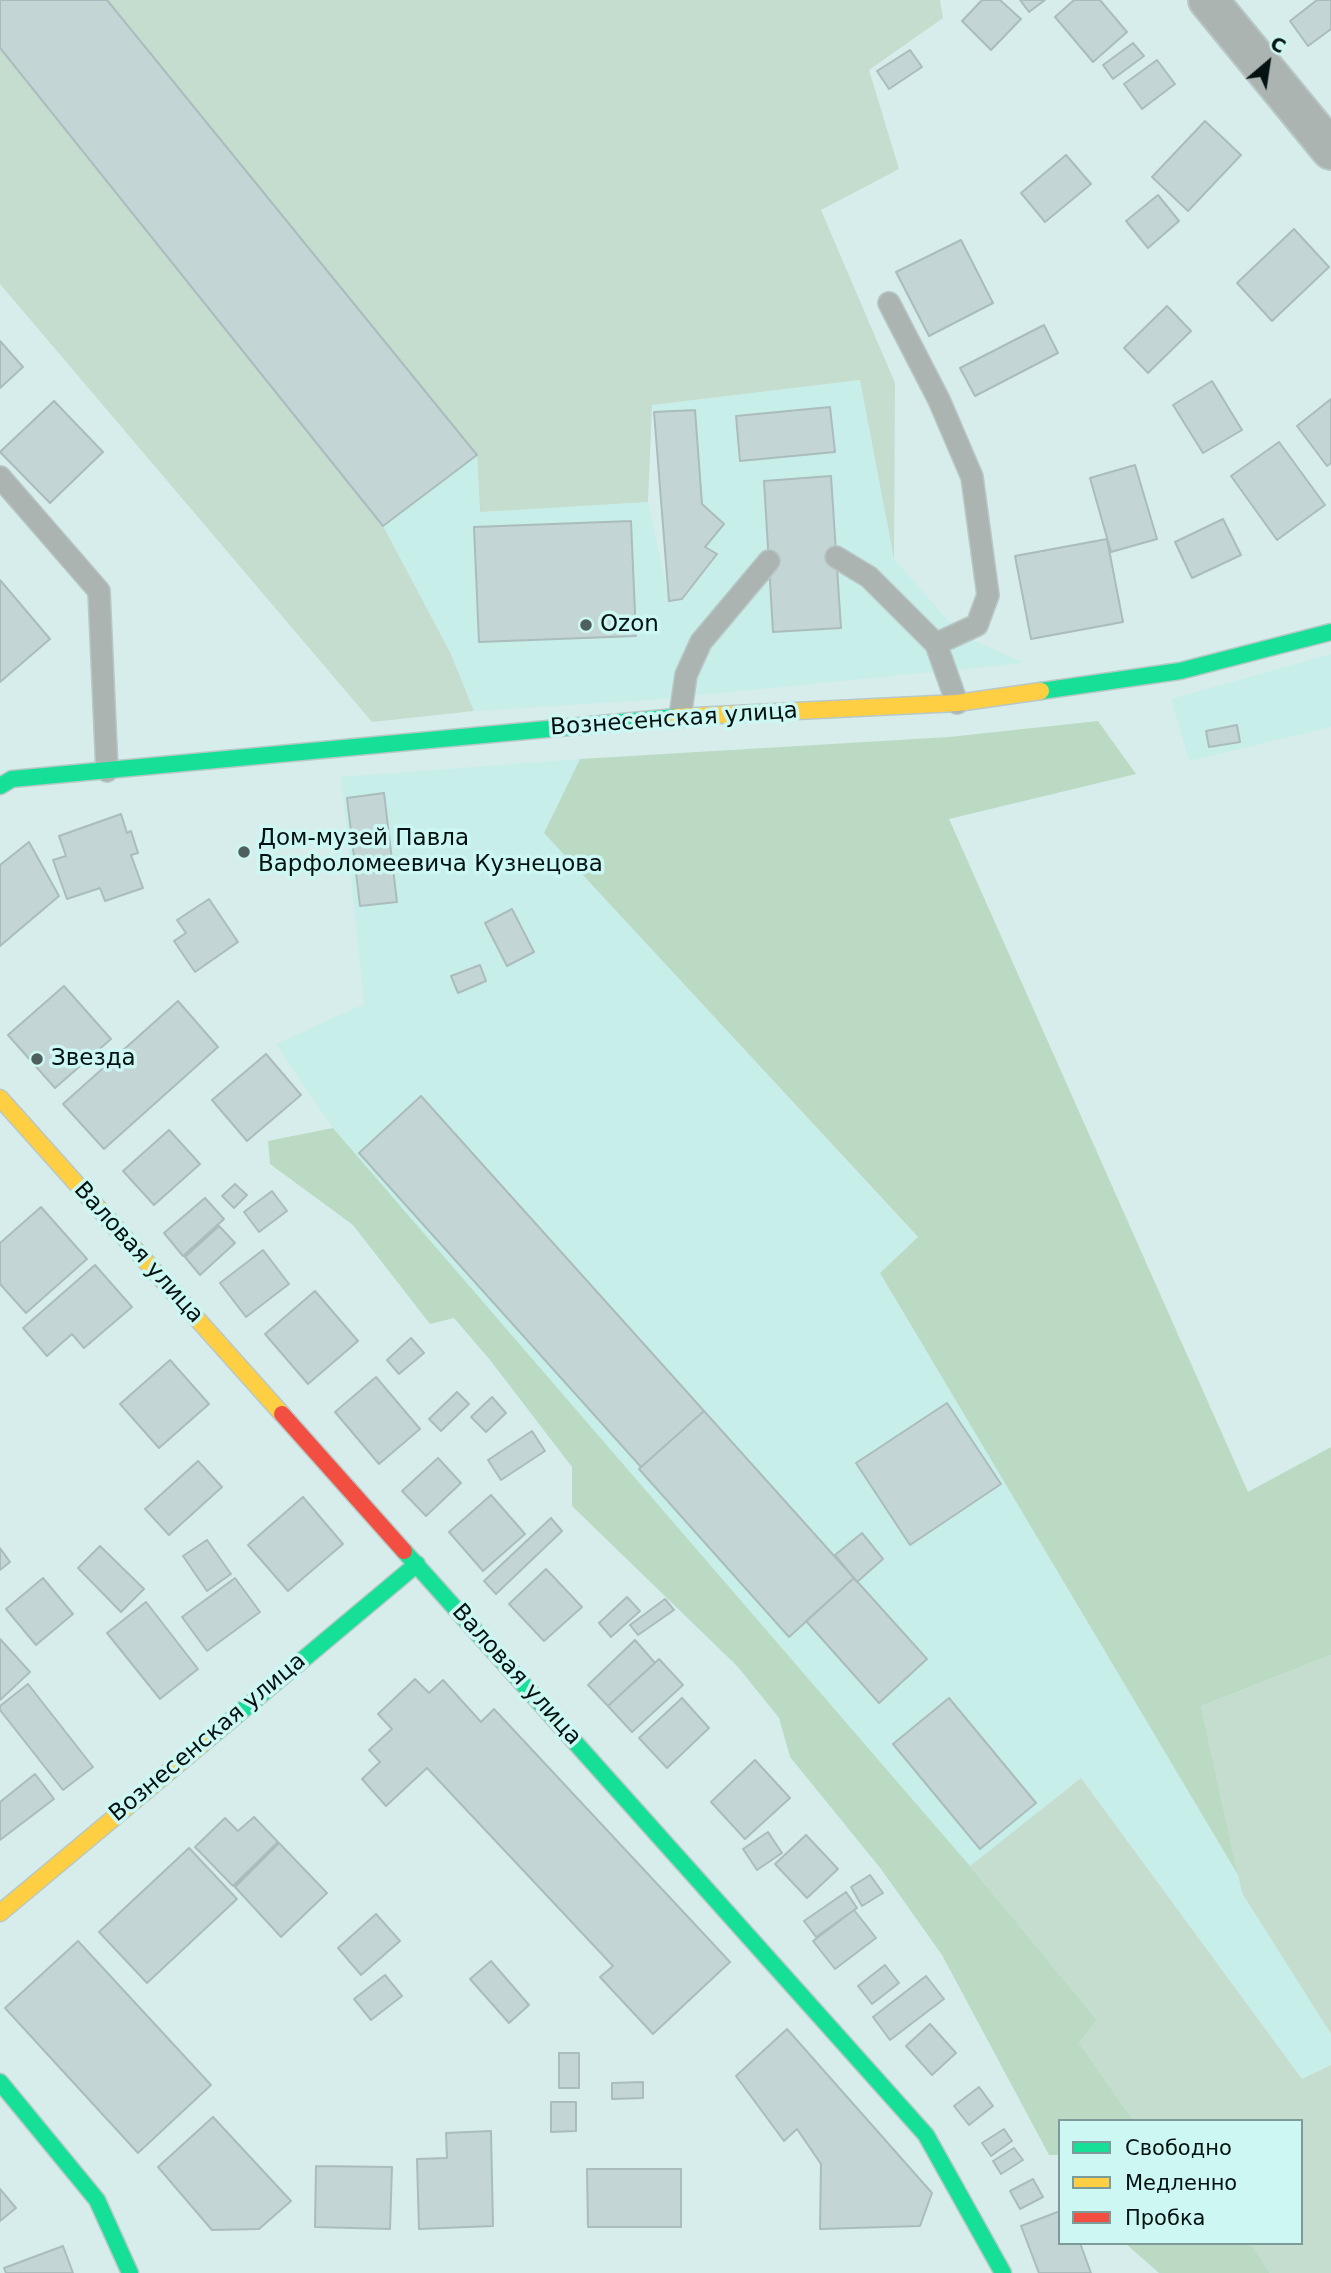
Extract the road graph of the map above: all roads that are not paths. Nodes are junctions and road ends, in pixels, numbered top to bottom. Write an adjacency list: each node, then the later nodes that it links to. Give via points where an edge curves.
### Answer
1 (1208, 0): 2 (street)
2 (1331, 150)
3 (889, 303): 8 (lane, via 972,477 988,595 977,625)
4 (0, 477): 11 (lane, via 99,591)
5 (836, 556): 8 (lane, via 869,578)
6 (769, 562): 10 (lane, via 701,642 686,675)
7 (1331, 632): 9 (street, Вознесенская улица, via 1180,671)
8 (936, 644): 9 (lane)
9 (957, 702): 10 (street, Вознесенская улица)
10 (680, 717): 11 (street, Вознесенская улица)
11 (107, 771): 12 (street, Вознесенская улица)
12 (4, 777)
13 (0, 1098): 14 (street, Валовая улица)
14 (417, 1564): 15 (street, Вознесенская улица); 17 (street, Валовая улица, via 926,2135)
15 (0, 1913)
16 (0, 2082): 18 (street, via 97,2200)
17 (1000, 2272)
18 (130, 2273)

